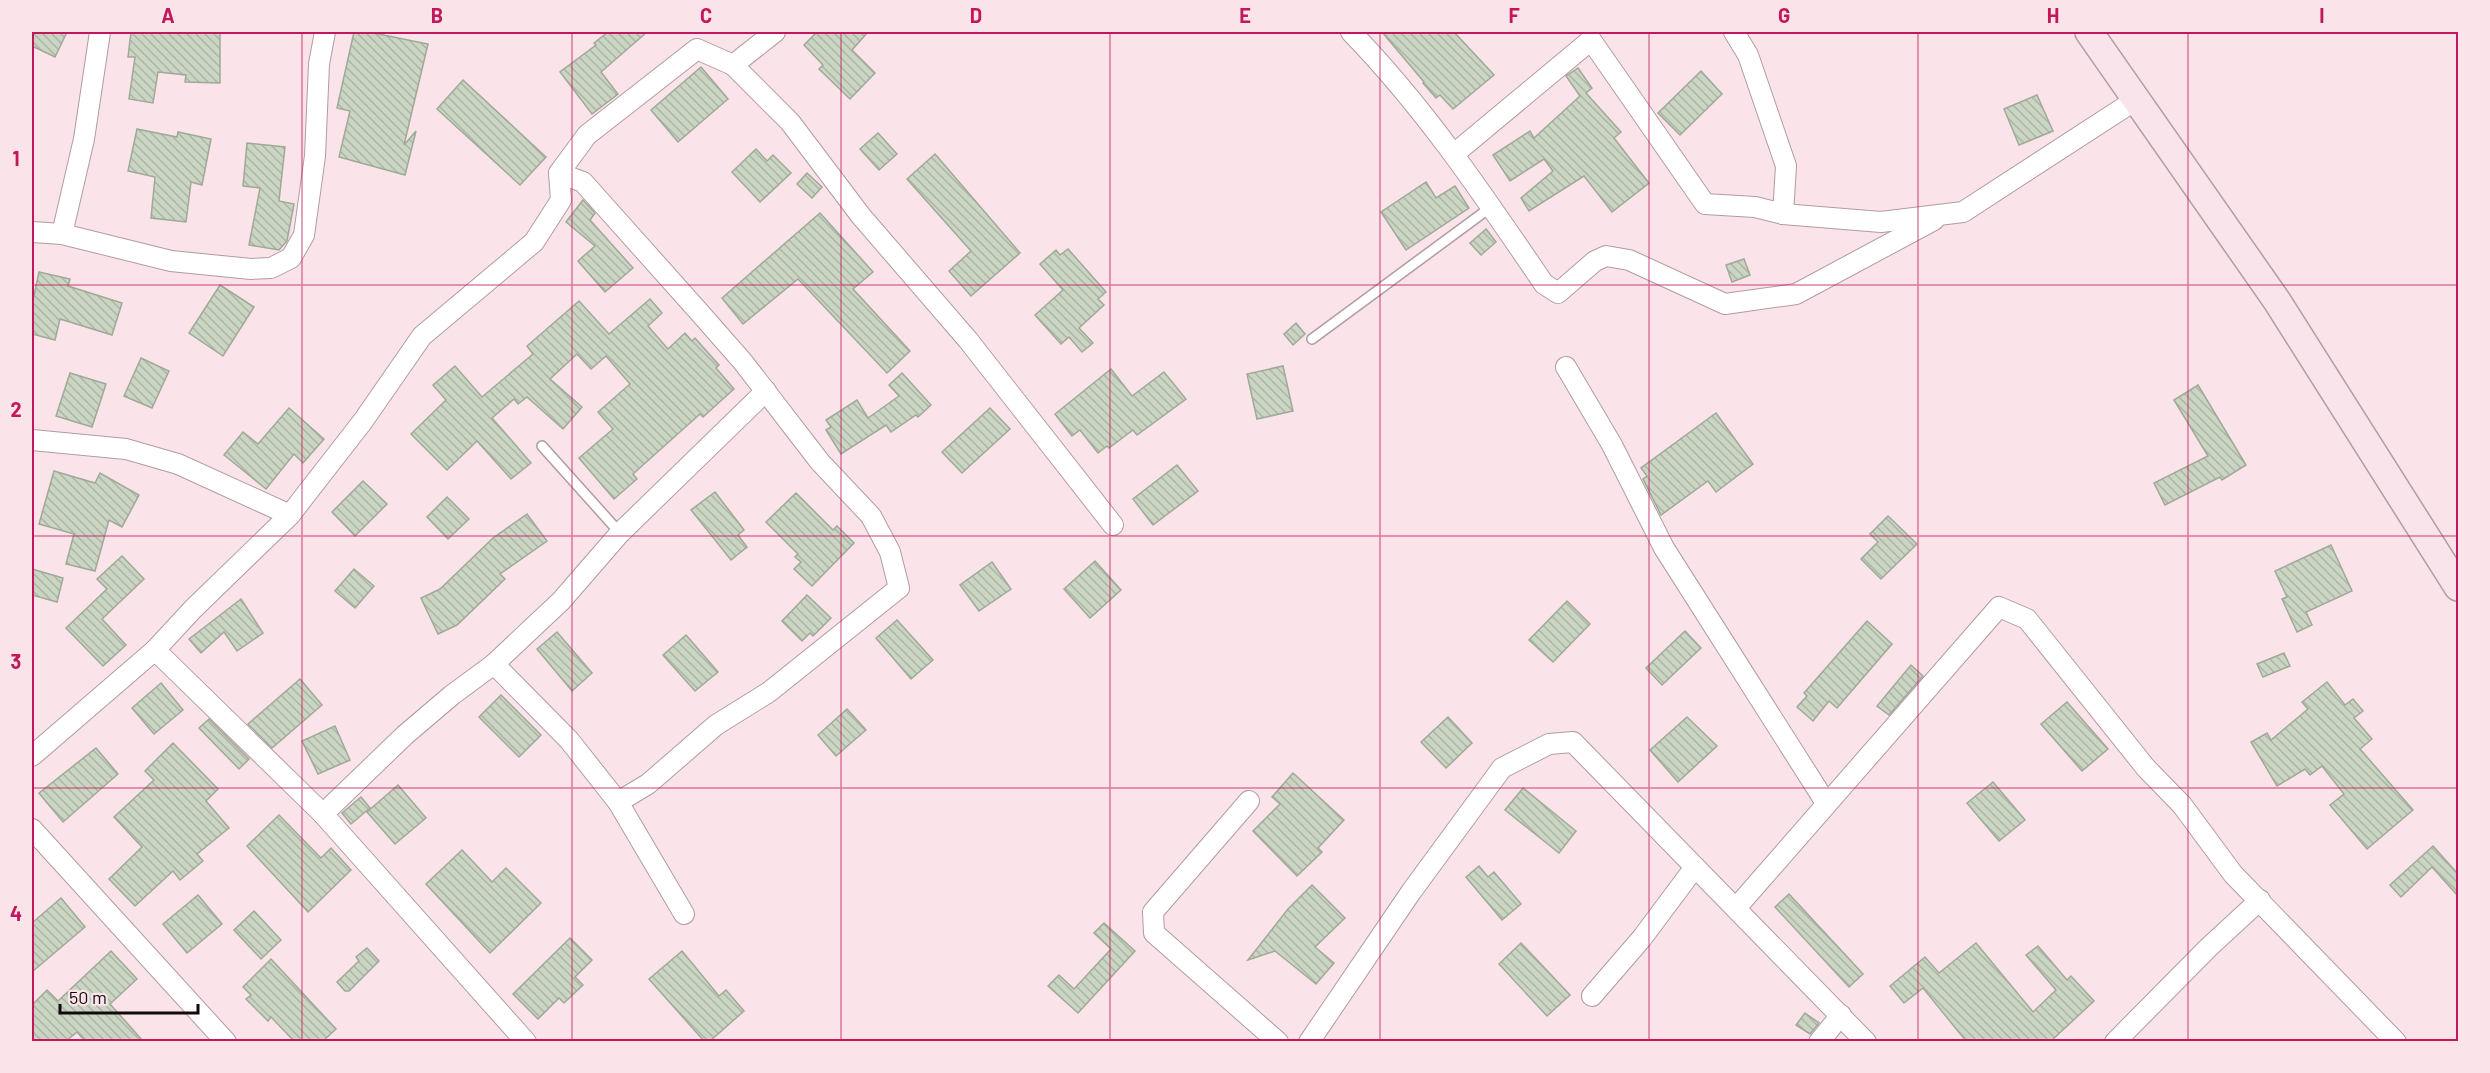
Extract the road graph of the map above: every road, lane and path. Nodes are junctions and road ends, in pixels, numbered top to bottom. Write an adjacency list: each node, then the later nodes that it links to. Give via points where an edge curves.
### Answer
1 (100, 32): 15 (street, via 84,139)
2 (325, 32): 15 (street, via 304,235 291,258 271,268 251,269 171,261)
3 (775, 32): 7 (street)
4 (1351, 32): 9 (street, via 1383,65)
5 (1734, 32): 12 (street, via 1748,55 1786,166)
6 (2089, 32): 8 (main road)
7 (733, 65): 10 (street, via 697,49 587,135); 22 (street, via 790,122 861,216 968,340)
8 (2137, 99): 13 (street, via 1963,212); 24 (main road, via 2277,301)
9 (1454, 154): 11 (street); 12 (street, via 1590,40 1705,204 1755,207)
10 (559, 173): 18 (street, via 583,182); 21 (street, via 561,200 534,242 422,336)
11 (1491, 207): 13 (street, via 1544,284 1558,293 1594,261 1606,256 1629,260 1725,304 1796,294); 16 (lane)
12 (1783, 214): 13 (street, via 1881,222)
13 (1943, 214)
14 (32, 232): 15 (street)
15 (62, 234)
16 (1312, 339)
17 (1566, 367): 30 (street, via 1665,548)
18 (766, 392): 23 (street); 29 (street, via 820,462 871,516 890,552 899,588 769,692 716,725 648,784)
19 (32, 440): 21 (street, via 126,449 178,464)
20 (542, 446): 23 (lane)
21 (290, 515): 25 (street)
22 (1113, 525)
23 (620, 533): 26 (street, via 561,601)
24 (2458, 587)
25 (155, 650): 27 (street); 31 (street)
26 (494, 664): 29 (street, via 568,740); 31 (street, via 412,729)
27 (32, 756)
28 (1249, 801): 41 (street, via 1154,912 1154,933)
29 (618, 802): 36 (street)
30 (1826, 803): 34 (street, via 1999,607 2027,619 2146,768 2182,805 2233,874); 35 (street)
31 (323, 814): 40 (street)
32 (32, 829): 39 (street)
33 (1695, 867): 35 (street); 37 (street); 42 (street, via 1573,742 1550,744 1502,768)
34 (2260, 900): 45 (street); 46 (street)
35 (1736, 908): 38 (street)
36 (684, 914)
37 (1592, 996)
38 (1841, 1015): 43 (street); 44 (street)
39 (226, 1041)
40 (526, 1041)
41 (1278, 1041)
42 (1310, 1041)
43 (1819, 1041)
44 (1866, 1041)
45 (2115, 1041)
46 (2396, 1041)

